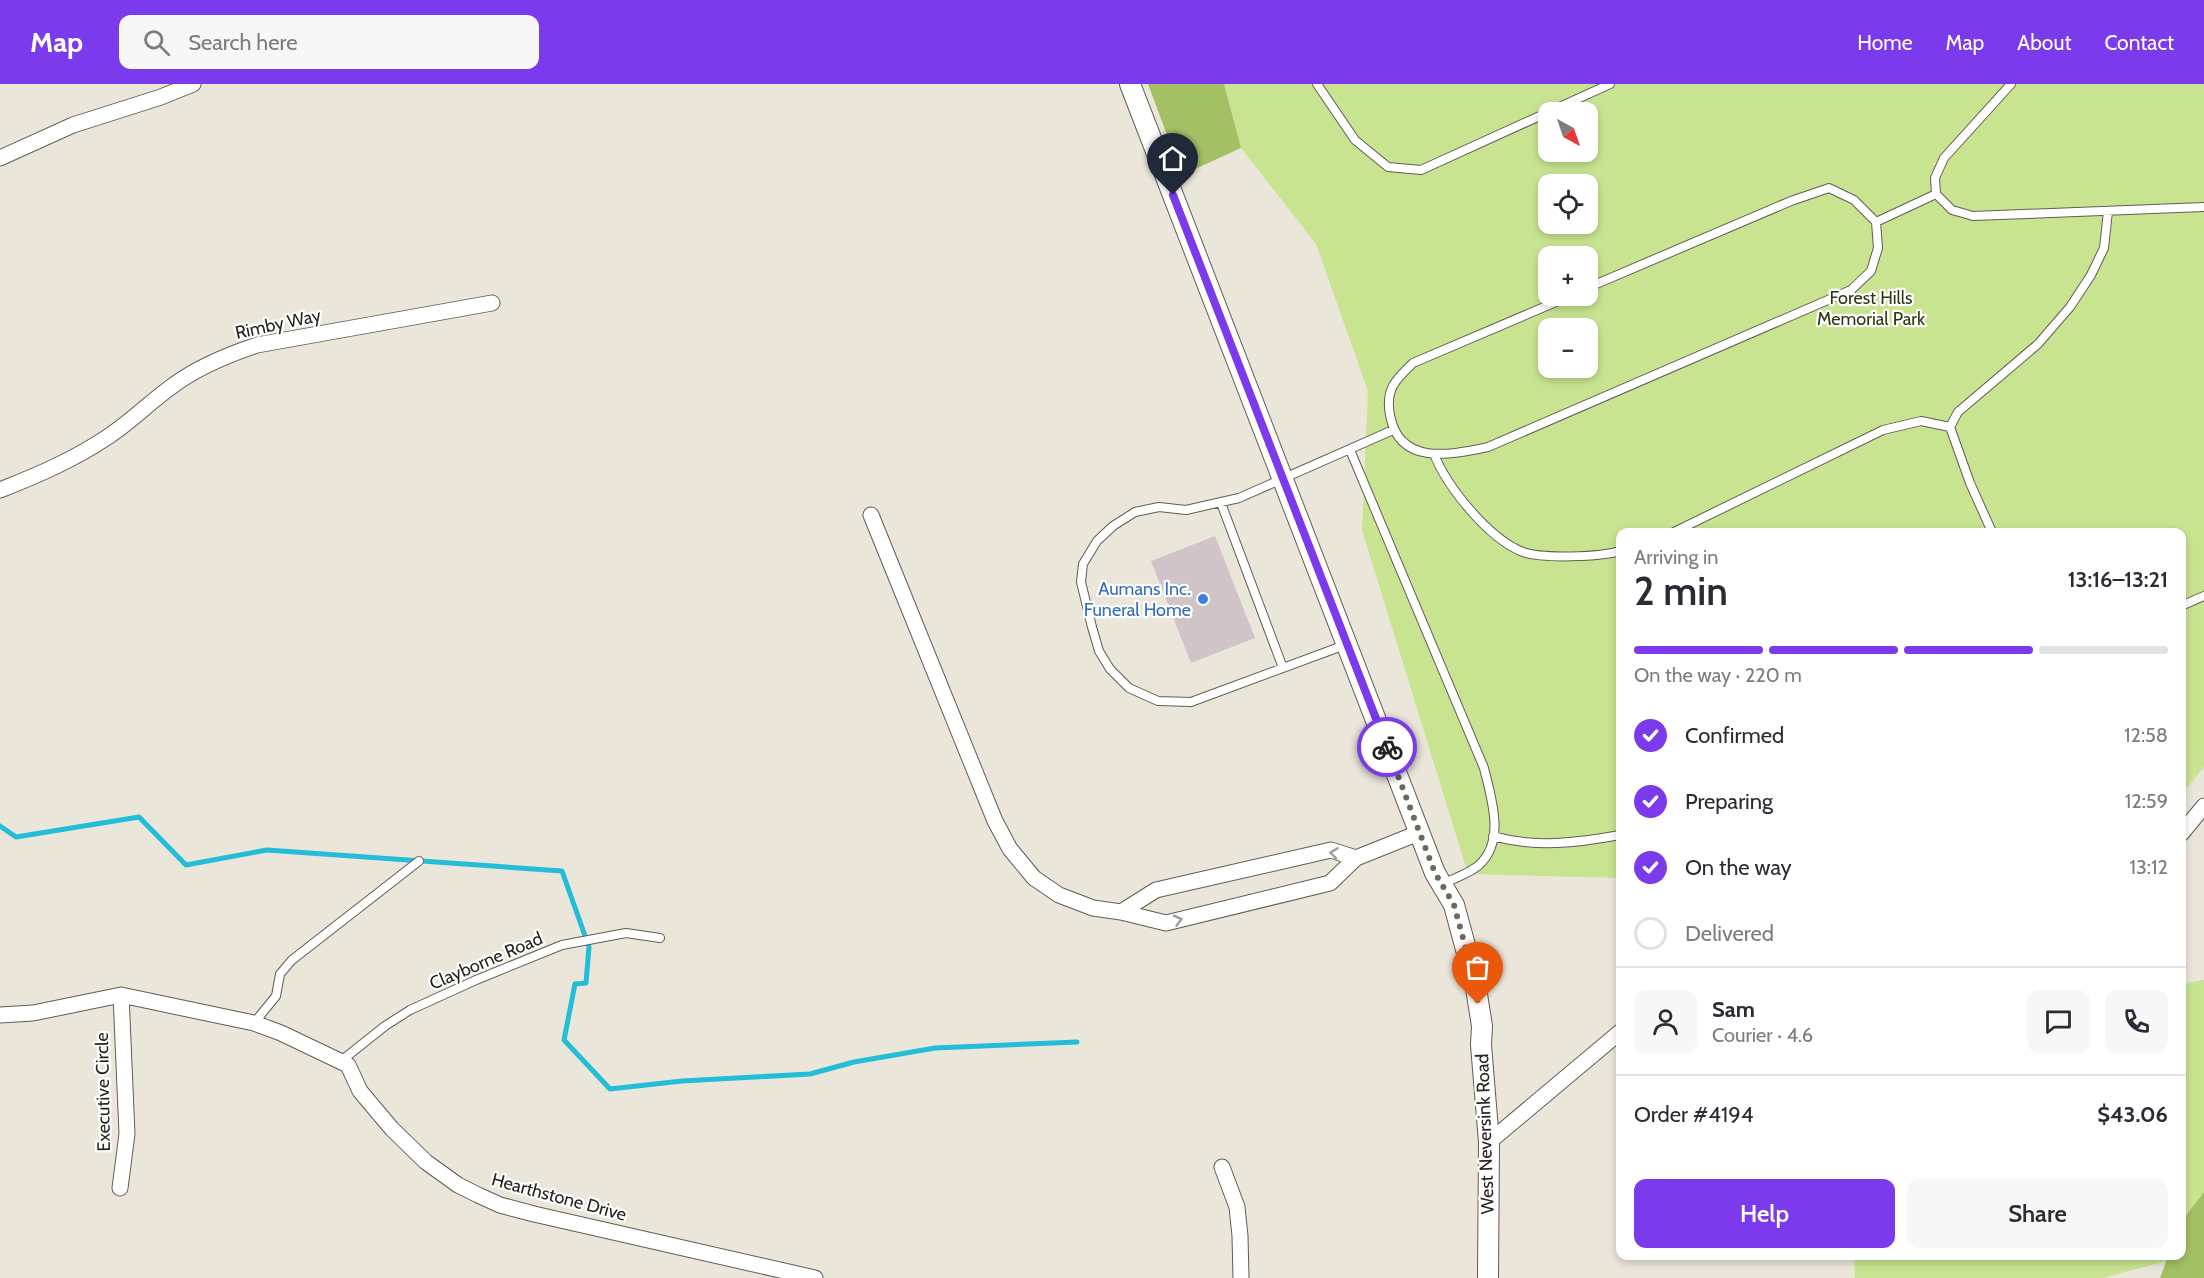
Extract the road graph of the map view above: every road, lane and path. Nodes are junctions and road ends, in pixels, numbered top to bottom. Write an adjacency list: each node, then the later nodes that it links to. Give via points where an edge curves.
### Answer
1 (193, 84): 6 (street, via 73,125)
2 (1130, 84): 18 (street, West Neversink Road)
3 (1317, 84): 4 (lane, via 1355,140 1388,167 1421,170)
4 (1610, 84)
5 (2011, 84): 7 (lane, via 1944,158 1935,178)
6 (0, 158)
7 (1936, 194): 9 (lane, via 1952,210 1972,216); 10 (lane)
8 (2204, 207): 9 (lane)
9 (2108, 211): 14 (lane, via 2104,248 2070,307 2038,344 1958,412)
10 (1876, 222): 11 (lane, via 1854,200 1829,188); 17 (lane, via 1878,248 1871,271 1851,290 1488,447 1453,455)
11 (1598, 283)
12 (492, 303): 19 (street, Rimby Way, via 235,352 173,385 74,459)
13 (1547, 306): 15 (lane, via 1413,363 1394,382 1388,406)
14 (1950, 427): 22 (lane, via 1921,421 1883,430); 23 (lane)
15 (1393, 430): 16 (lane); 17 (lane, via 1408,447)
16 (1350, 450): 18 (lane); 32 (lane, via 1484,768 1495,818)
17 (1434, 454): 24 (lane, via 1466,505 1494,534 1523,552 1555,556)
18 (1283, 480): 20 (lane); 27 (street, West Neversink Road)
19 (0, 490)
20 (1221, 503): 28 (lane); 28 (lane, via 1186,510 1159,507 1135,512 1097,541 1083,564 1081,582 1099,651 1129,688 1158,701 1191,702)
21 (870, 515): 37 (street, via 995,821 1010,849 1034,878 1059,896 1093,908)
22 (1682, 528)
23 (1990, 528)
24 (1616, 551)
25 (2204, 596): 26 (lane)
26 (2186, 604)
27 (1346, 645): 28 (lane); 31 (street, West Neversink Road)
28 (1283, 668)
29 (2204, 806): 30 (street)
30 (2186, 828)
31 (1421, 832): 34 (street); 36 (street, West Neversink Road)
32 (1492, 836): 33 (lane, via 1536,844); 36 (lane, via 1491,849 1479,865)
33 (1616, 836)
34 (1356, 858): 37 (street, one-way to 37, via 1331,850 1156,890); 37 (street, one-way to 34, via 1166,923 1329,883)
35 (419, 861): 41 (lane, via 292,960 280,974 276,996)
36 (1442, 884): 44 (street, West Neversink Road, via 1454,905 1475,982 1482,1026)
37 (1121, 912)
38 (660, 938): 43 (lane, Clayborne Road, via 626,933 562,945 410,1010)
39 (121, 995): 40 (street); 41 (street); 46 (street, Executive Circle, via 127,1134)
40 (0, 1016)
41 (254, 1023): 43 (street)
42 (1616, 1035): 44 (street)
43 (341, 1061): 47 (street, Hearthstone Drive, via 348,1065 360,1091 410,1148 442,1175 478,1195 534,1214)
44 (1489, 1142): 49 (street, West Neversink Road)
45 (1222, 1167): 48 (street, via 1236,1207)
46 (120, 1188)
47 (815, 1278)
48 (1241, 1278)
49 (1488, 1278)

